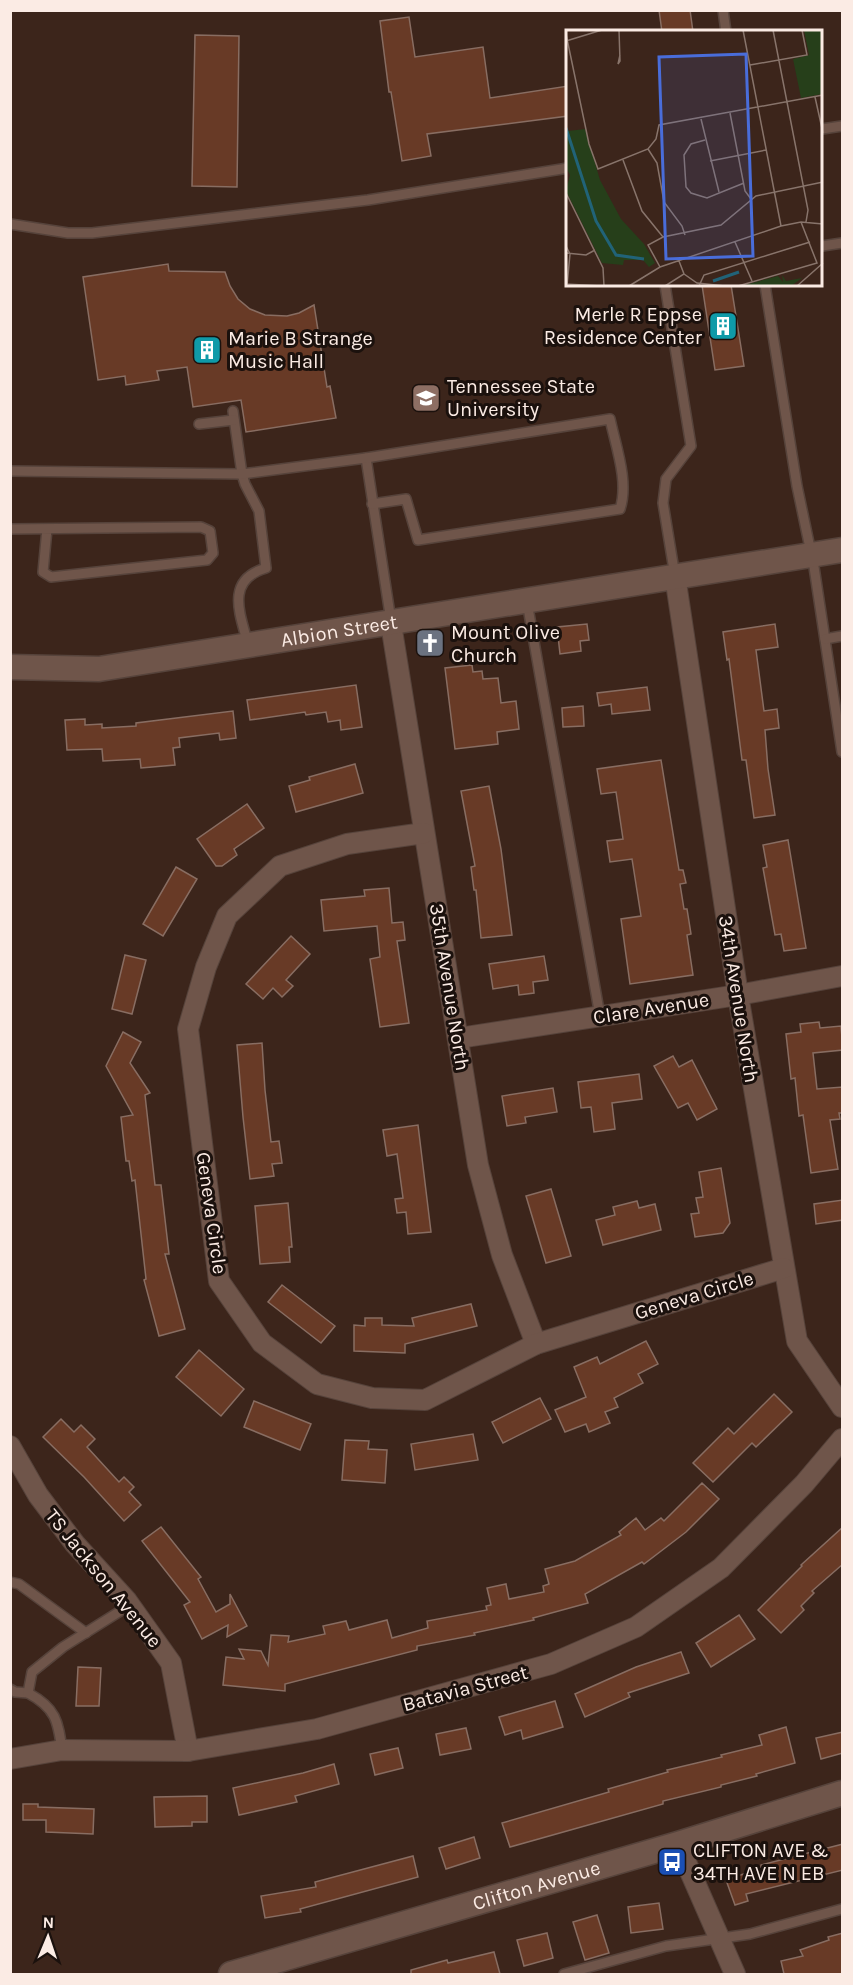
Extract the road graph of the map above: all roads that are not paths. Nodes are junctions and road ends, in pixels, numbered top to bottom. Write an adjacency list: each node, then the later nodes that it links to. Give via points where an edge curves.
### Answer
1 (723, 10): 2 (lane)
2 (726, 30)
3 (843, 126): 4 (lane)
4 (823, 129)
5 (566, 168): 6 (lane, via 368,200 92,233)
6 (10, 224)
7 (843, 243): 8 (lane)
8 (823, 246)
9 (665, 286): 20 (lane, via 691,446 666,479 663,503)
10 (765, 286): 19 (lane)
11 (199, 424): 14 (lane, via 234,415)
12 (366, 458): 14 (lane); 15 (lane); 15 (lane, via 610,419 624,497 620,509 418,540 406,499)
13 (10, 471): 14 (lane)
14 (242, 474): 25 (lane, via 259,511 266,568 251,575 238,593)
15 (372, 504): 22 (lane)
16 (10, 529): 17 (lane)
17 (47, 529): 17 (lane, via 201,527 210,531 213,553 207,560 51,577 43,572)
18 (843, 550): 19 (street, Albion Street)
19 (811, 555): 20 (street, Albion Street); 24 (lane)
20 (675, 576): 21 (street, Albion Street); 30 (street, 34th Avenue North)
21 (527, 602): 22 (street, Albion Street); 31 (lane)
22 (391, 624): 25 (street, Albion Street); 28 (street, 35th Avenue North)
23 (843, 636): 24 (lane)
24 (825, 639): 27 (lane)
25 (249, 646): 26 (street, Albion Street, via 99,669)
26 (10, 668)
27 (843, 752)
28 (424, 833): 32 (street, 35th Avenue North); 34 (street, Geneva Circle, via 347,844 280,866 227,916 206,967 188,1029 219,1281 262,1342 317,1384 372,1398 425,1400)
29 (843, 976): 30 (street, Clare Avenue)
30 (738, 995): 31 (street, Clare Avenue); 33 (street, 34th Avenue North)
31 (600, 1016): 32 (street, Clare Avenue)
32 (459, 1038): 34 (street, 35th Avenue North, via 478,1165 502,1255)
33 (784, 1268): 34 (street, Geneva Circle); 35 (street, 34th Avenue North, via 797,1341)
34 (536, 1344)
35 (843, 1407)
36 (843, 1439): 44 (street, Batavia Street, via 721,1568 636,1627 551,1664 317,1729)
37 (10, 1446): 39 (street, TS Jackson Avenue, via 38,1495 75,1544)
38 (10, 1582): 40 (lane, via 19,1584)
39 (130, 1605): 40 (lane); 44 (street, TS Jackson Avenue, via 171,1663)
40 (86, 1633): 42 (lane, via 32,1672)
41 (10, 1689): 42 (lane)
42 (28, 1694): 43 (lane, via 45,1702 58,1722)
43 (62, 1750): 44 (street, Batavia Street); 45 (street, Batavia Street)
44 (188, 1751)
45 (10, 1759)
46 (843, 1793): 47 (street, Clifton Avenue)
47 (678, 1844): 49 (street); 50 (street, Clifton Avenue)
48 (843, 1909): 49 (lane)
49 (720, 1939): 51 (lane, via 666,1946); 52 (street)
50 (231, 1974)
51 (564, 1974)
52 (735, 1974)

